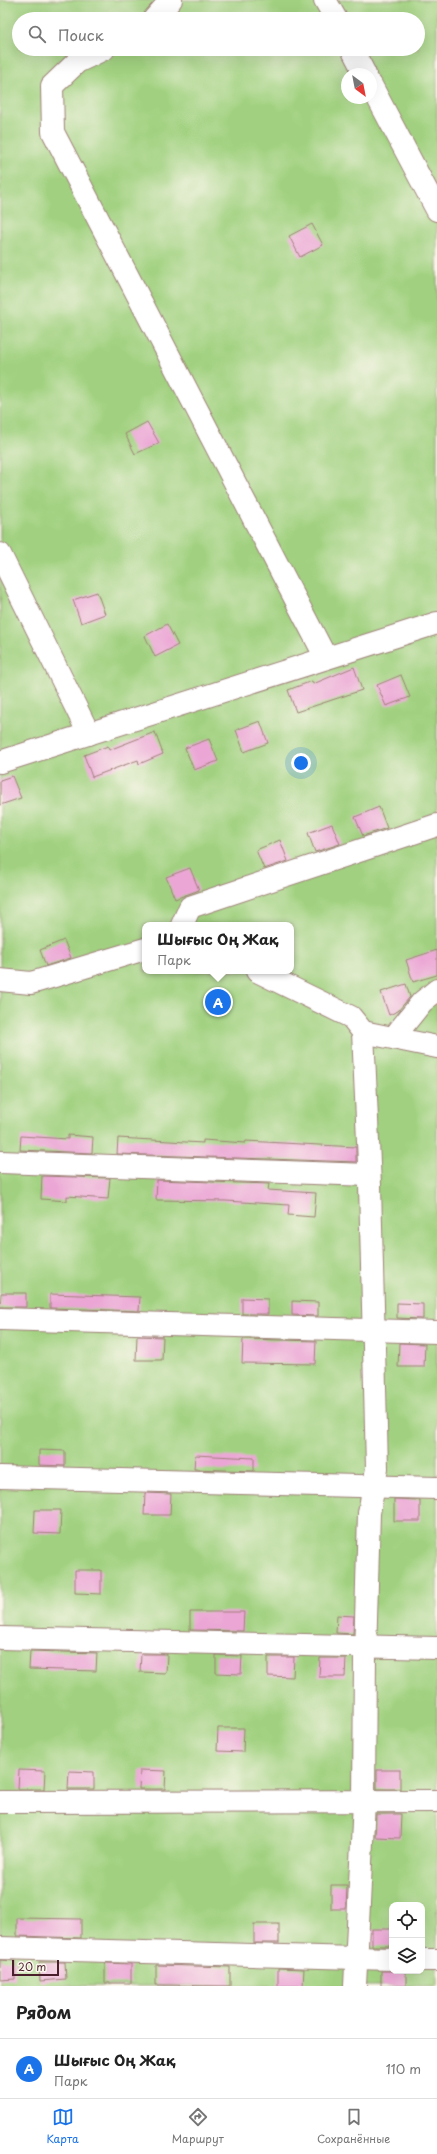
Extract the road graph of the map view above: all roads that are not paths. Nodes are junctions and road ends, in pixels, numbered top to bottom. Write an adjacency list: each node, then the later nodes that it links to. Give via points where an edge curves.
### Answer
1 (170, 0): 3 (street)
2 (325, 0): 4 (street)
3 (160, 12)
4 (332, 12)
5 (89, 56): 12 (street, via 77,62 52,86 53,132)
6 (356, 56): 7 (street)
7 (362, 68)
8 (377, 96): 9 (street)
9 (437, 210)
10 (0, 554): 13 (street)
11 (437, 623): 12 (street)
12 (326, 658): 13 (street)
13 (89, 734): 14 (street)
14 (0, 762)
15 (437, 825): 16 (street, via 190,907)
16 (183, 922)
17 (142, 949): 19 (street, via 31,983)
18 (263, 974): 21 (street, via 351,1017)
19 (0, 980)
20 (437, 990): 22 (street, via 422,1002)
21 (363, 1032): 22 (street); 25 (street)
22 (394, 1038): 23 (street)
23 (437, 1047)
24 (0, 1162): 25 (street)
25 (370, 1175): 27 (street)
26 (0, 1320): 27 (street)
27 (372, 1330): 28 (street); 30 (street, via 377,1468)
28 (437, 1332)
29 (0, 1477): 30 (street)
30 (373, 1486): 31 (street); 33 (street, via 369,1513)
31 (437, 1488)
32 (0, 1638): 33 (street)
33 (365, 1646): 34 (street); 35 (street)
34 (437, 1648)
35 (364, 1801): 36 (street); 37 (street); 39 (street)
36 (437, 1801)
37 (0, 1802)
38 (0, 1948): 39 (street)
39 (356, 1958): 40 (street); 43 (street)
40 (389, 1959)
41 (425, 1960): 42 (street)
42 (437, 1960)
43 (355, 1986)

